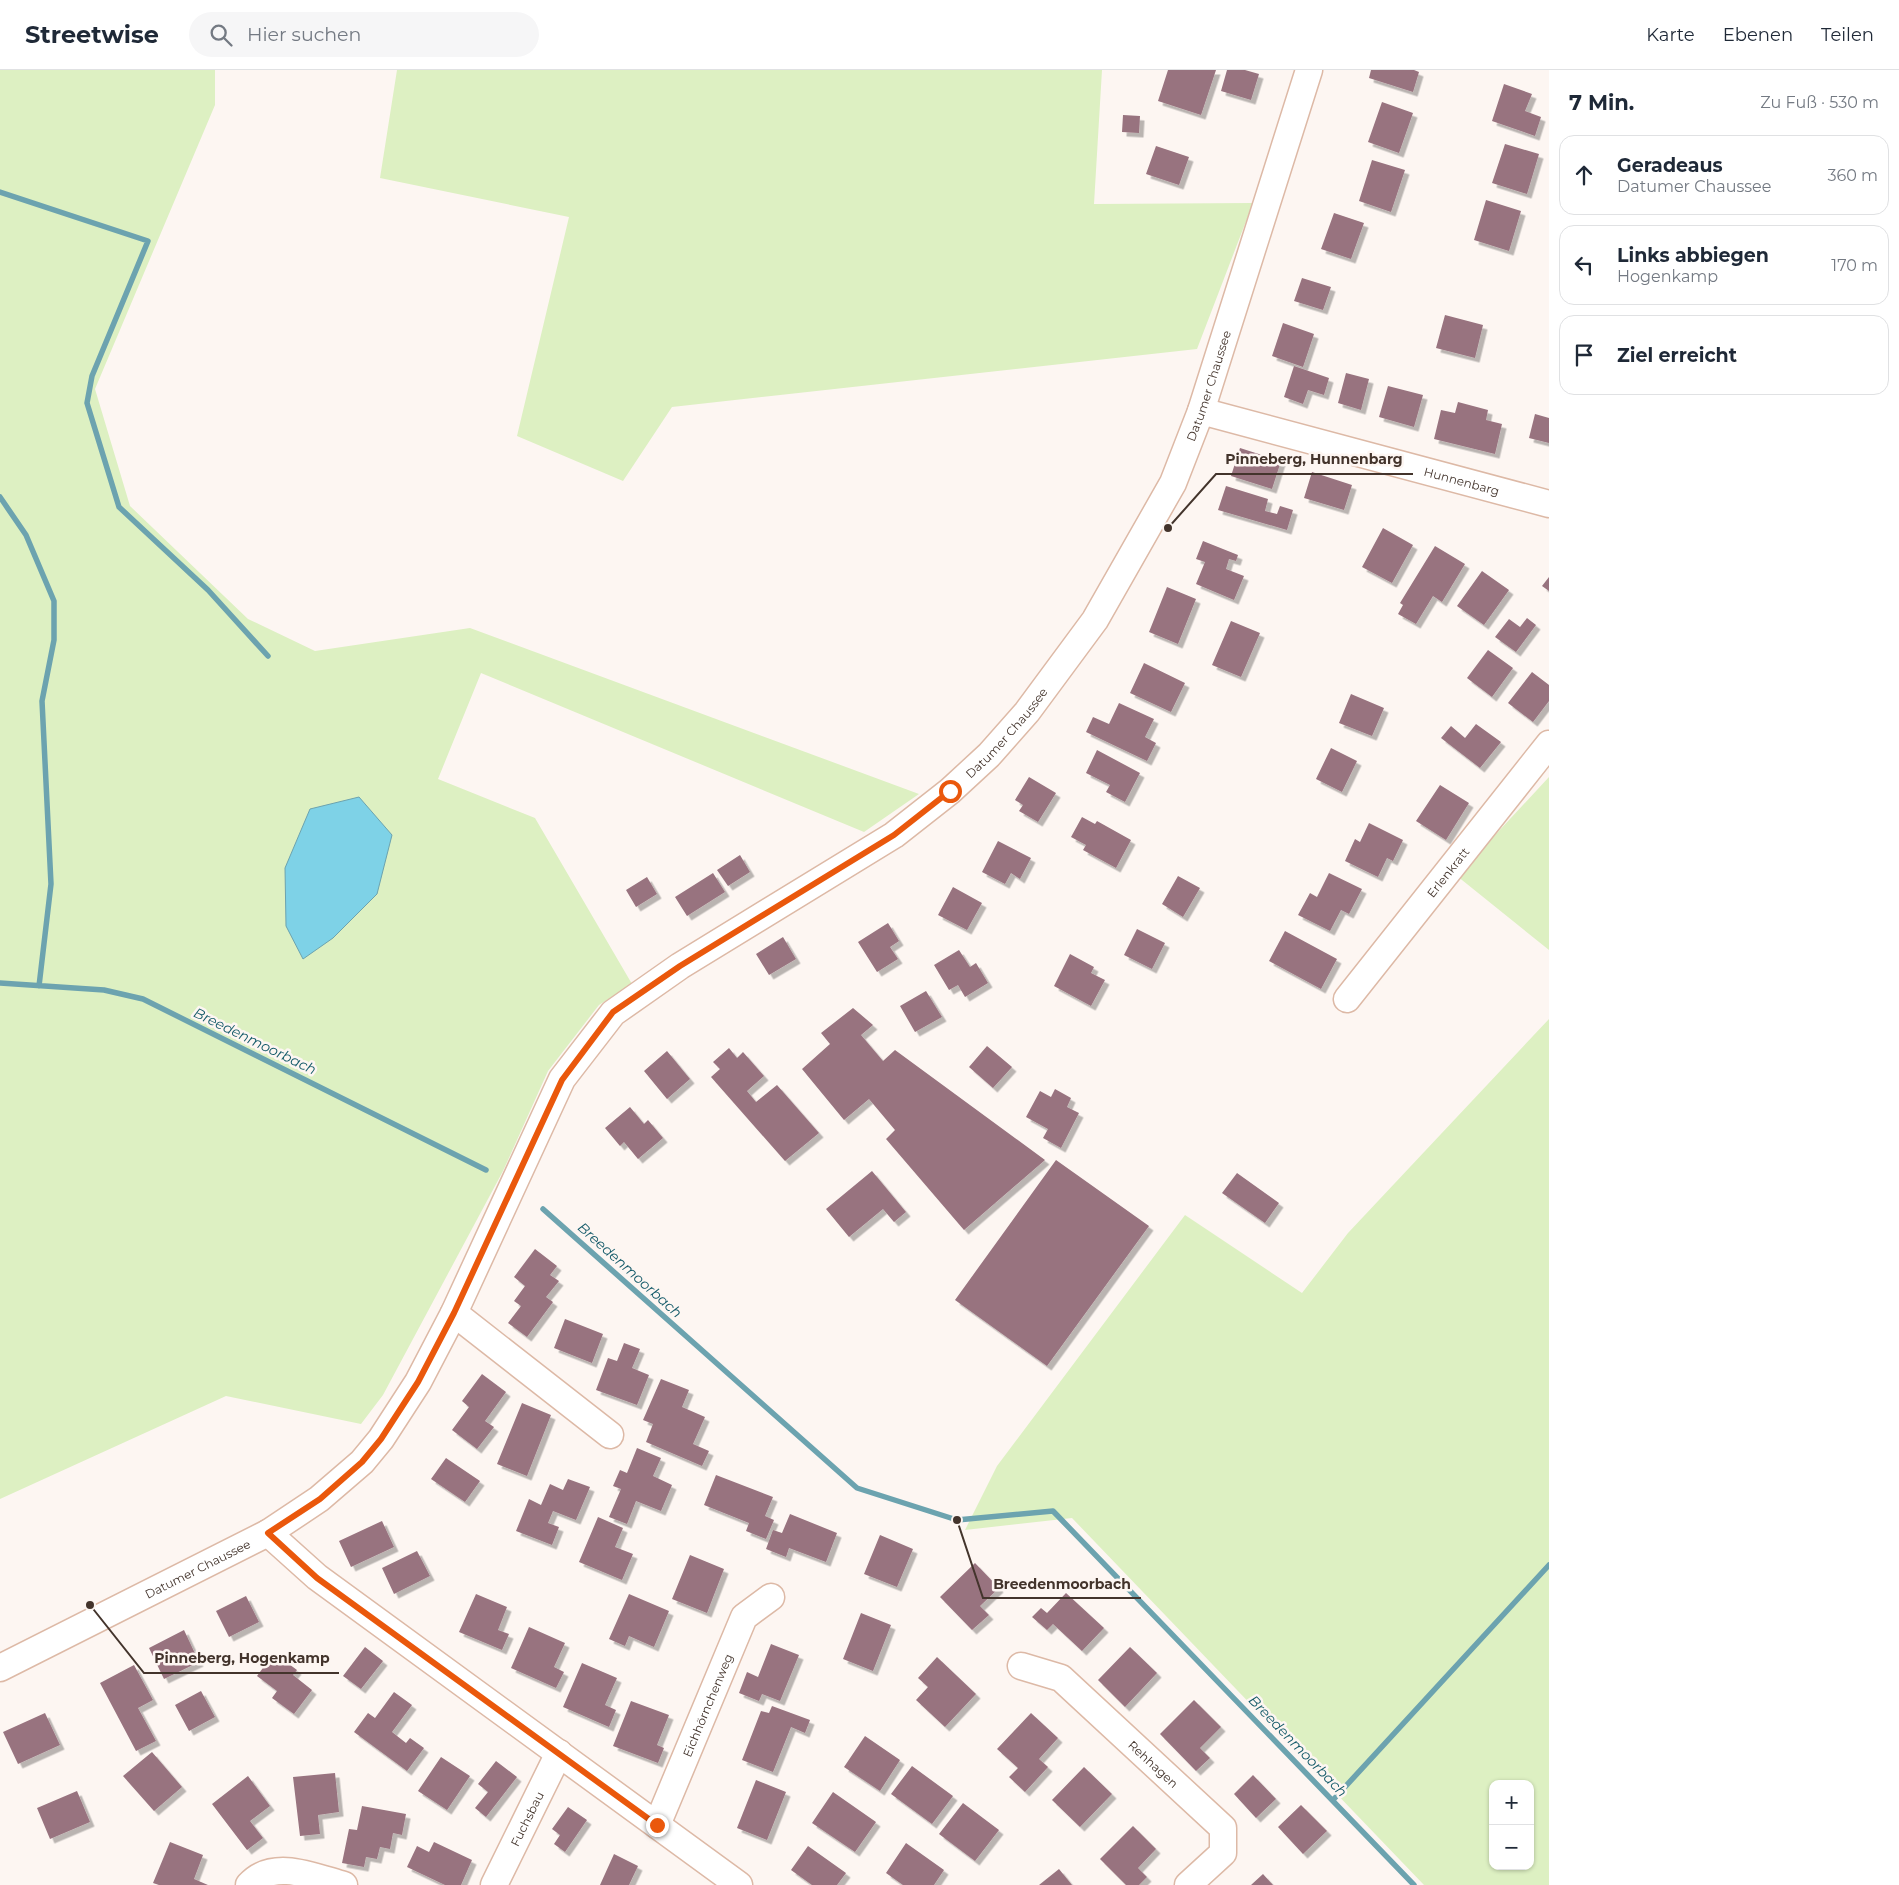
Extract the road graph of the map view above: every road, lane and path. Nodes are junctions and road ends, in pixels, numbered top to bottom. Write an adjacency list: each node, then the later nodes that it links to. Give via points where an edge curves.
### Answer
1 (1309, 70): 2 (street, Datumer Chaussee)
2 (1201, 411): 3 (street, Hunnenbarg); 6 (street, Datumer Chaussee, via 1173,483 1095,620 1028,712 989,755 894,835 680,966 613,1012 562,1080)
3 (1549, 504)
4 (1549, 744): 5 (street, Erlenkratt)
5 (1347, 999)
6 (454, 1313): 7 (street); 8 (street, Datumer Chaussee, via 418,1382 362,1462 320,1499)
7 (610, 1435)
8 (268, 1533): 11 (street, Datumer Chaussee); 12 (street, via 317,1578)
9 (771, 1597): 13 (street, Eichhörnchenweg, via 744,1617)
10 (1021, 1666): 18 (street, Rehhagen, via 1061,1678 1222,1828 1223,1853)
11 (0, 1668)
12 (559, 1753): 13 (street); 16 (street, Fuchsbau)
13 (657, 1825): 17 (street)
14 (249, 1885): 15 (street, via 271,1871 292,1872)
15 (344, 1885)
16 (494, 1885)
17 (739, 1885)
18 (1188, 1885)

